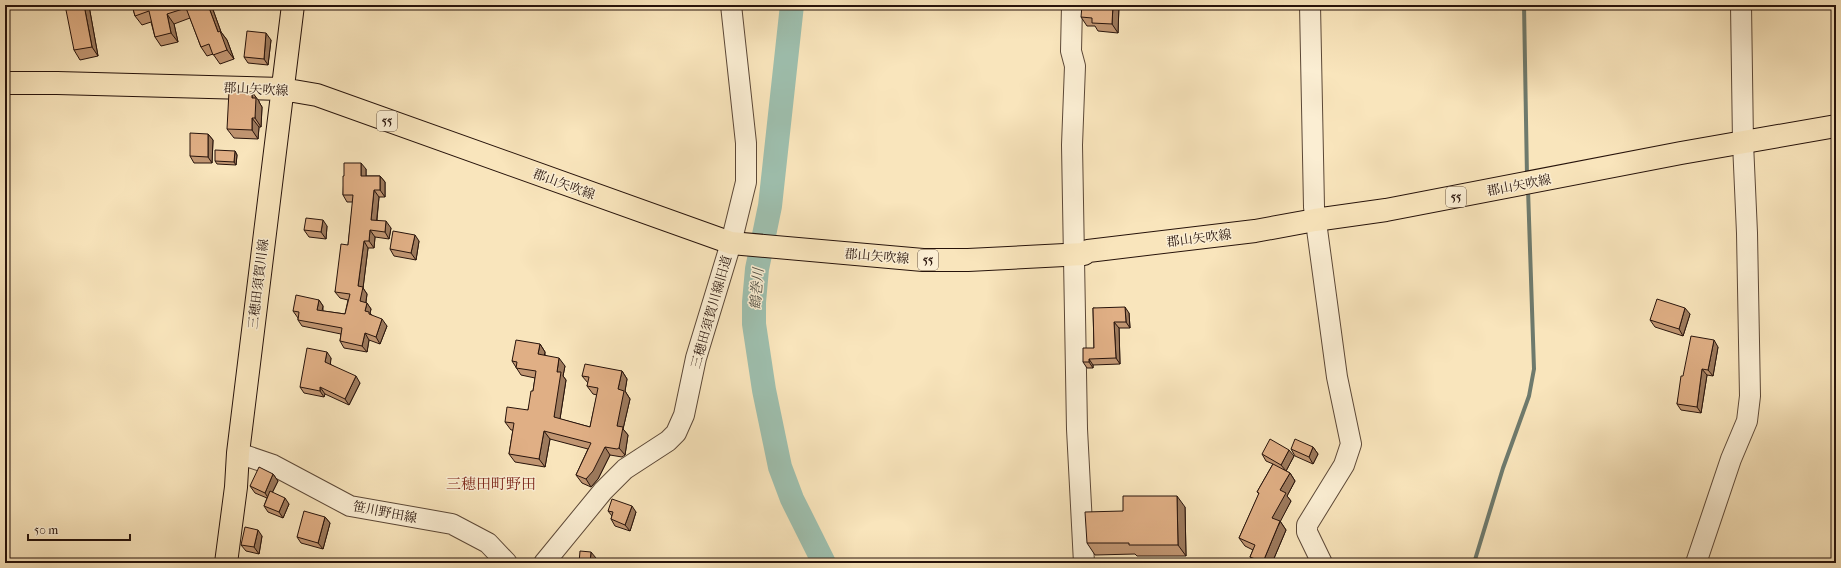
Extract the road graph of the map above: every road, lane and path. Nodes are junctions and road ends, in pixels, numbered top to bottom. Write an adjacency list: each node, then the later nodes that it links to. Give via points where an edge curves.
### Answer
1 (293, 5): 7 (main road, 三穂田須賀川線)
2 (731, 5): 11 (street, 三穂田須賀川線旧道, via 746,150 746,182)
3 (1072, 5): 12 (street, via 1071,51 1075,66 1072,145)
4 (1310, 5): 10 (street)
5 (1741, 5): 9 (street)
6 (5, 84): 7 (main road, 郡山矢吹線 / 55)
7 (282, 88): 11 (main road, 郡山矢吹線 / 55, via 317,95); 13 (main road, 三穂田須賀川線)
8 (1836, 126): 9 (main road, 郡山矢吹線 / 55)
9 (1743, 143): 10 (main road, 郡山矢吹線 / 55, via 1386,210); 19 (street, via 1750,396 1747,421)
10 (1315, 220): 12 (main road, 郡山矢吹線 / 55, via 1255,231); 18 (street, via 1337,376 1351,444 1344,465 1307,524 1306,532)
11 (731, 243): 12 (main road, 郡山矢吹線 / 55, via 923,260); 16 (street, 三穂田須賀川線旧道, via 696,358 684,415 676,433 625,469 603,491)
12 (1074, 254): 17 (street, via 1077,429)
13 (238, 453): 14 (main road, 三穂田須賀川線); 15 (street, 笹川野田線, via 273,465 350,506 452,524 488,543)
14 (226, 563)
15 (507, 563)
16 (544, 563)
17 (1084, 563)
18 (1322, 563)
19 (1696, 563)

